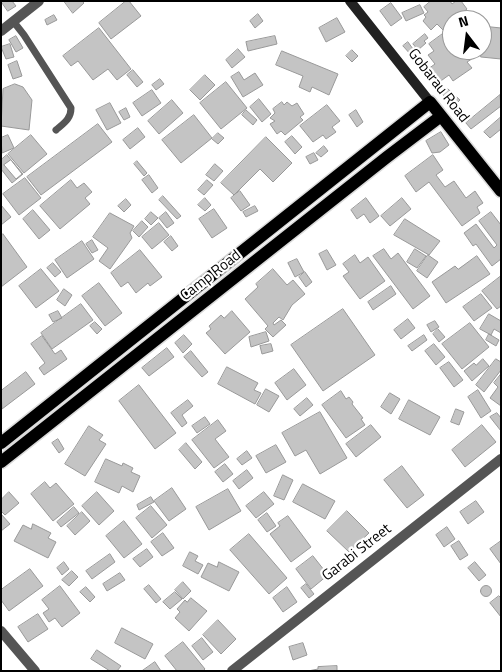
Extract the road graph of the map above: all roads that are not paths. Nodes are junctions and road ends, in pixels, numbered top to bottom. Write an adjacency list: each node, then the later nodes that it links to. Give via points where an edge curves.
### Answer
1 (39, 1): 3 (street)
2 (350, 1): 5 (street, Gobarau Road)
3 (13, 21): 4 (street); 7 (lane, via 71,108 69,119)
4 (1, 31)
5 (430, 102): 6 (main road, Gobarau Road); 8 (main road, Camp Road)
6 (441, 116): 9 (main road, Camp Road); 10 (main road, Gobarau Road)
7 (56, 130)
8 (377, 143): 9 (main road); 11 (main road, Camp Road)
9 (387, 157): 13 (main road, Camp Road)
10 (501, 191)
11 (1, 443)
12 (501, 459): 16 (street, Garabi Street)
13 (1, 462)
14 (1, 631): 15 (street)
15 (35, 671)
16 (232, 671)

